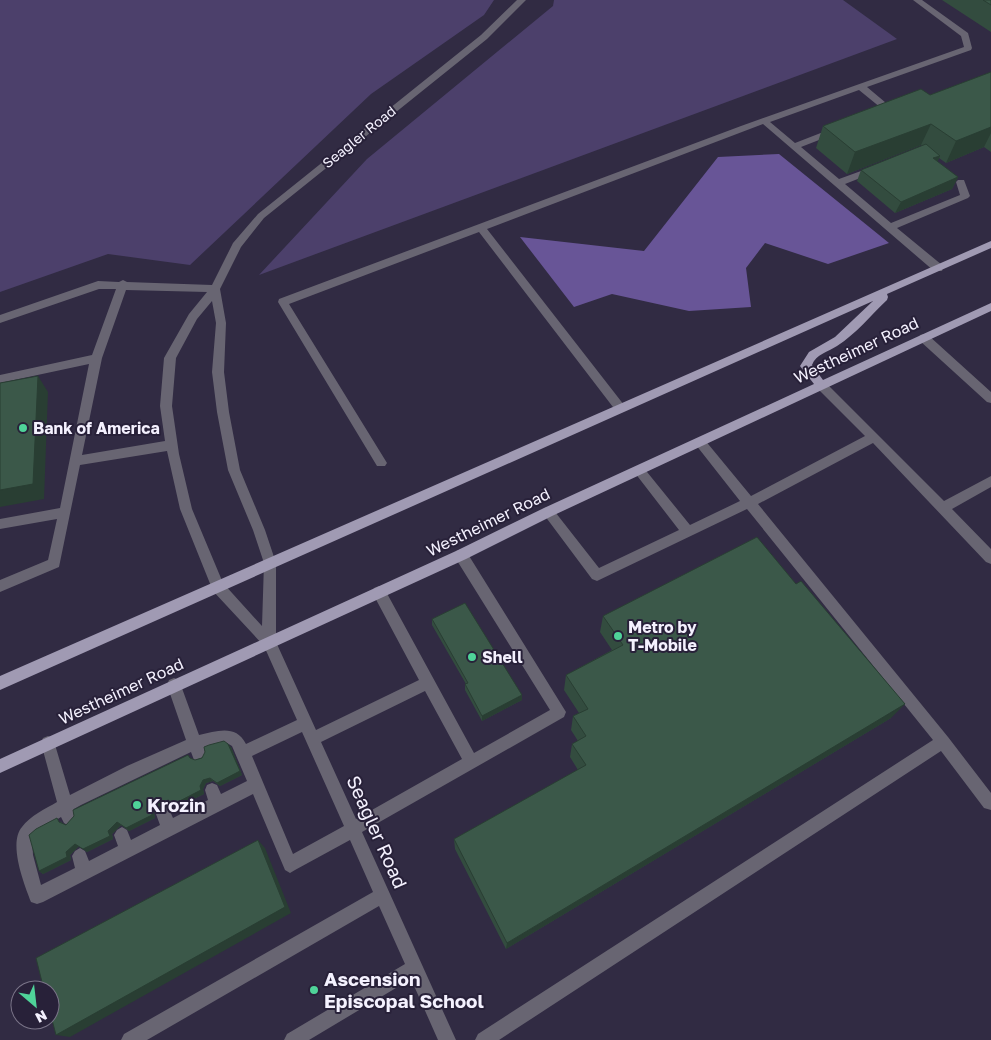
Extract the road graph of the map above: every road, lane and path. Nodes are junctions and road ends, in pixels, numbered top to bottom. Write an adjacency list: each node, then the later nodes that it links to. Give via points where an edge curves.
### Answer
1 (522, 0): 16 (street, Seagler Road, via 484,37 261,216 237,245)
2 (917, 0): 3 (street, via 965,35 968,48)
3 (860, 86): 4 (street, via 889,110); 5 (street)
4 (881, 114)
5 (764, 121): 7 (street); 12 (street)
6 (846, 127): 7 (street)
7 (795, 146): 10 (street)
8 (885, 165): 10 (street)
9 (961, 182): 11 (street, via 965,196)
10 (839, 183): 11 (street)
11 (891, 226): 14 (street)
12 (482, 228): 25 (street); 30 (street, via 283,302)
13 (991, 244): 14 (main road)
14 (938, 268): 17 (main road)
15 (123, 284): 16 (street); 19 (street, via 98,285); 21 (street)
16 (215, 289): 28 (street, Seagler Road, via 192,317 170,358 166,406); 41 (street, Seagler Road, via 221,323 218,372 234,470)
17 (891, 290): 23 (main road, via 833,344 808,360 806,366); 25 (main road)
18 (991, 307): 20 (main road, Westheimer Road)
19 (0, 319)
20 (924, 338): 23 (main road, Westheimer Road); 24 (street)
21 (96, 358): 22 (street); 29 (street)
22 (0, 379)
23 (821, 385): 26 (street); 27 (main road, Westheimer Road)
24 (991, 399)
25 (620, 408): 41 (main road)
26 (874, 437): 33 (street); 34 (street)
27 (700, 442): 31 (main road, Westheimer Road); 33 (street)
28 (172, 444): 29 (street); 43 (street, Seagler Road, via 186,509)
29 (75, 461): 35 (street)
30 (381, 463)
31 (638, 470): 36 (main road, Westheimer Road); 38 (street)
32 (991, 481): 34 (street)
33 (750, 502): 38 (street); 51 (street)
34 (943, 508): 40 (street)
35 (65, 512): 37 (street); 42 (street, via 54,563)
36 (548, 512): 38 (street, via 597,575); 39 (main road, Westheimer Road)
37 (0, 524)
38 (688, 532)
39 (461, 556): 44 (main road, Westheimer Road); 55 (street, via 559,712)
40 (991, 558)
41 (270, 563): 43 (main road); 45 (street, Seagler Road)
42 (0, 586)
43 (218, 587): 45 (street, Seagler Road); 46 (main road)
44 (379, 592): 45 (main road, Westheimer Road); 47 (street)
45 (269, 642): 48 (main road, Westheimer Road); 49 (street, Seagler Road)
46 (0, 683)
47 (428, 683): 50 (street); 55 (street)
48 (174, 685): 52 (main road, Westheimer Road); 53 (street)
49 (305, 723): 50 (street, Seagler Road); 54 (street)
50 (312, 739): 60 (street, Seagler Road)
51 (943, 742): 58 (street); 70 (street)
52 (48, 743): 56 (main road, Westheimer Road); 59 (street)
53 (197, 749): 54 (street, via 228,736 237,741); 59 (street)
54 (243, 753): 57 (street)
55 (471, 762): 60 (street)
56 (0, 766)
57 (256, 784): 60 (street, via 290,865); 62 (street, via 214,797 167,821)
58 (991, 802)
59 (67, 811): 64 (street, via 36,822 24,835 24,849 37,896)
60 (352, 829): 65 (street, Seagler Road)
61 (122, 835): 62 (street)
62 (126, 850): 64 (street)
63 (80, 856): 64 (street)
64 (84, 872)
65 (382, 896): 66 (street, Seagler Road); 68 (street)
66 (414, 968): 67 (street); 69 (street, Seagler Road)
67 (299, 1039)
68 (130, 1040)
69 (447, 1040)
70 (484, 1040)

